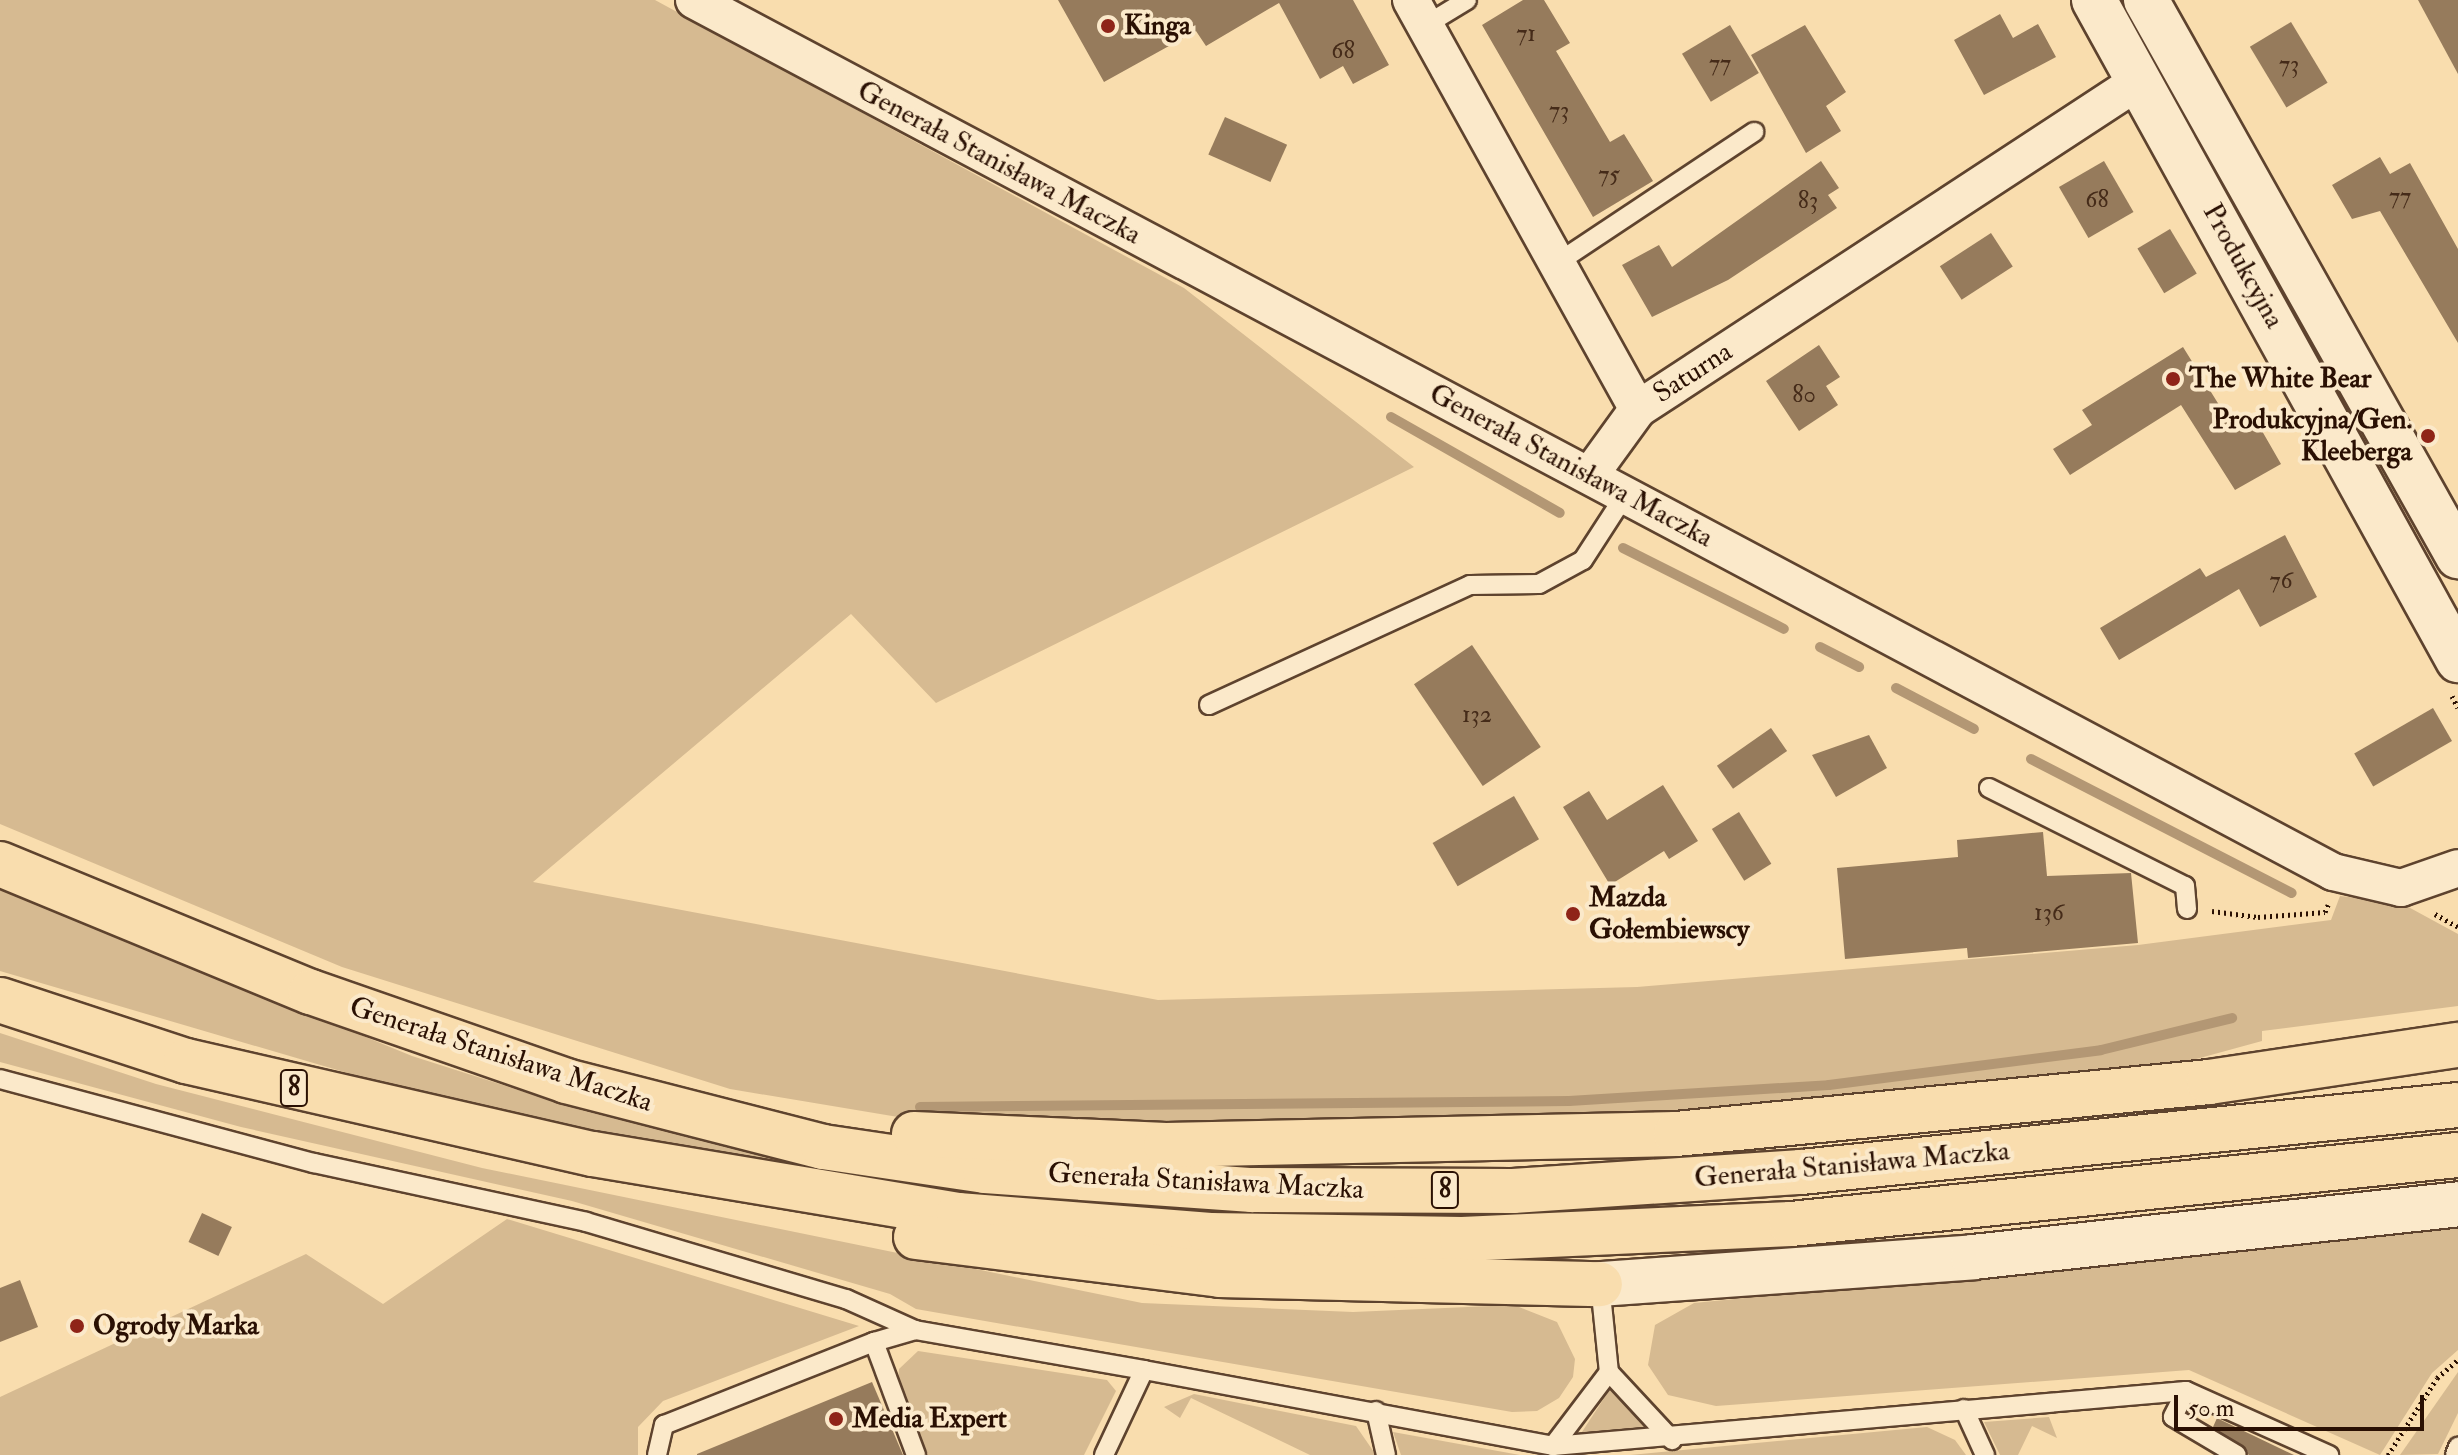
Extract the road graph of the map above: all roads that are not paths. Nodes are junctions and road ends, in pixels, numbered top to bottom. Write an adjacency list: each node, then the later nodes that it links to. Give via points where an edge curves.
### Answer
1 (694, 0): 12 (street, Generała Stanisława Maczka)
2 (1467, 0): 5 (lane)
3 (2094, 0): 6 (main road, Produkcyjna)
4 (2146, 0): 9 (main road, Produkcyjna)
5 (1418, 13): 8 (street, Saturna)
6 (2139, 81): 10 (main road, Produkcyjna); 11 (street, Saturna)
7 (1754, 132): 8 (lane)
8 (1557, 263): 11 (street, Saturna)
9 (2345, 357): 10 (main road); 14 (main road, Produkcyjna)
10 (2306, 378): 15 (main road, Produkcyjna)
11 (1638, 409): 12 (street)
12 (1590, 475): 13 (street, Generała Stanisława Maczka)
13 (1625, 495): 16 (lane, via 1583,560 1539,584 1470,585); 19 (street, Generała Stanisława Maczka, via 2340,874 2401,888)
14 (2458, 556)
15 (2458, 660)
16 (1209, 705)
17 (1989, 788): 20 (lane, via 2185,886)
18 (0, 864): 22 (highway, Generała Stanisława Maczka / 8)
19 (2458, 868)
20 (2187, 909)
21 (0, 1000): 26 (highway, Generała Stanisława Maczka / 8, via 201,1065)
22 (445, 1042): 23 (highway, via 801,1119 940,1137 1166,1145 1676,1134 2209,1082); 25 (highway, Generała Stanisława Maczka / 8, via 566,1081 823,1147 985,1171 1252,1190 1513,1191 1801,1172)
23 (2458, 1045)
24 (0, 1079): 30 (lane, via 314,1163 586,1222 846,1299)
25 (2458, 1105)
26 (593, 1154): 27 (highway, Generała Stanisława Maczka / 8, via 958,1215 1210,1235 1462,1239 1791,1224); 29 (highway, via 779,1212 1018,1255 1219,1275)
27 (2458, 1155)
28 (2458, 1204): 29 (main road, via 1973,1257)
29 (1600, 1284): 33 (lane)
30 (915, 1330): 31 (lane); 32 (lane)
31 (874, 1342): 40 (lane, via 664,1425); 41 (lane)
32 (1144, 1370): 36 (lane); 42 (lane)
33 (1609, 1372): 37 (lane); 38 (lane)
34 (2186, 1391): 35 (lane); 45 (lane, via 2173,1417); 46 (lane)
35 (1964, 1409): 37 (lane); 44 (lane)
36 (1376, 1411): 38 (lane); 43 (lane)
37 (1672, 1440): 38 (lane)
38 (1553, 1446)
39 (2458, 1447): 47 (lane)
40 (657, 1455)
41 (916, 1455)
42 (1104, 1455)
43 (1386, 1455)
44 (1985, 1455)
45 (2237, 1455)
46 (2329, 1455)
47 (2455, 1455)

